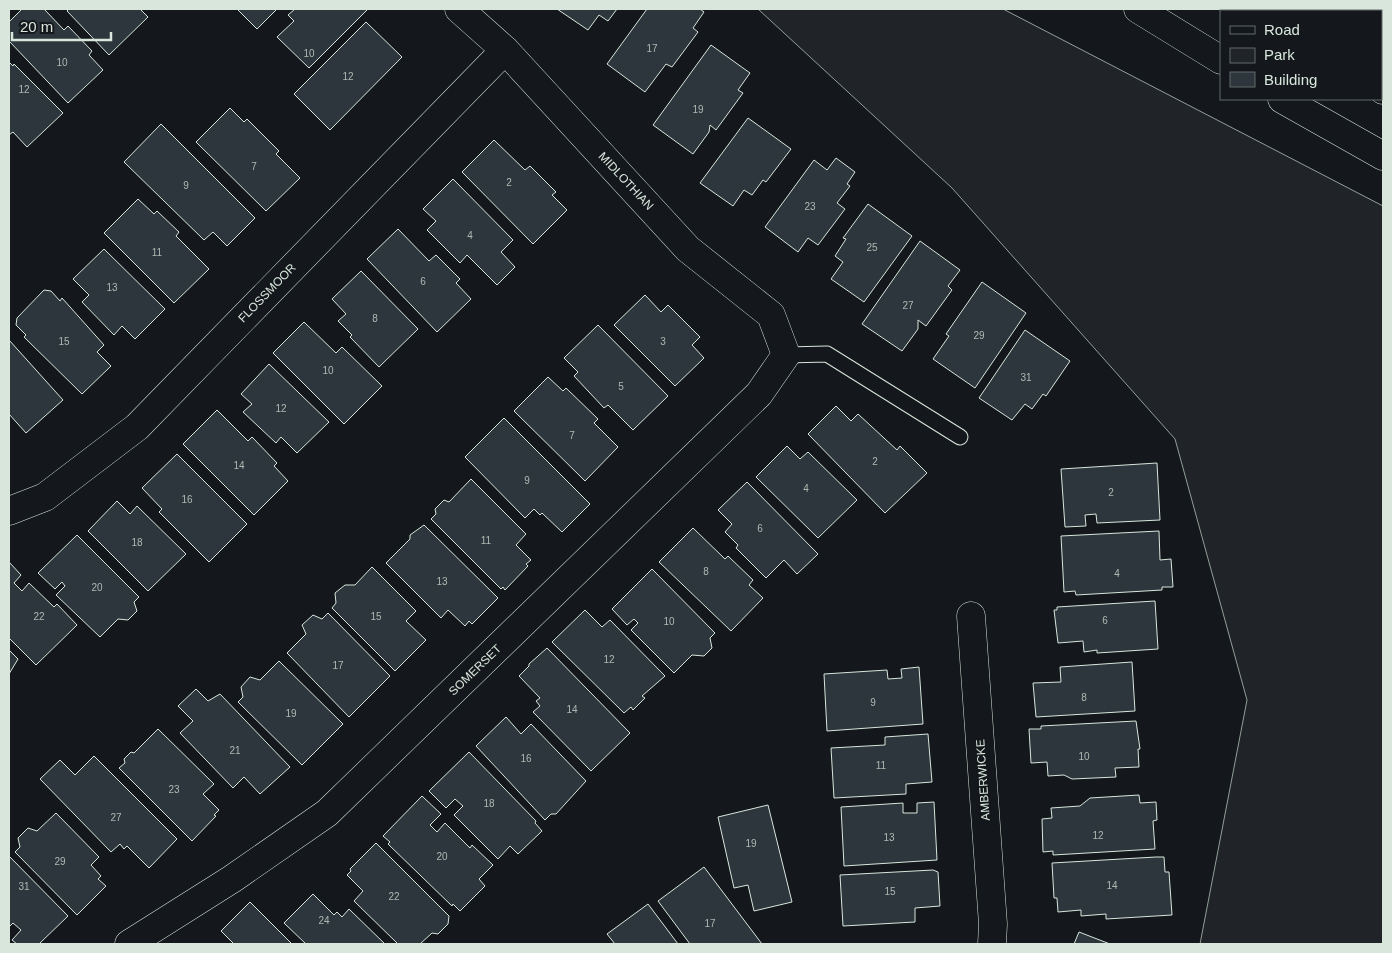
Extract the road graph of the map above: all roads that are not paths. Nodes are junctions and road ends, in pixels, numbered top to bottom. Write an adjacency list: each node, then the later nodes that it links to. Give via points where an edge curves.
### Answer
1 (459, 9): 3 (street, MIDLOTHIAN)
2 (1138, 9): 4 (street)
3 (505, 50): 7 (street, MIDLOTHIAN, via 688,249 771,315); 9 (street, FLOSSMOOR, via 137,426 45,497)
4 (1220, 59)
5 (1284, 100): 6 (street)
6 (1383, 156)
7 (786, 355): 8 (lane, via 827,354); 11 (street, SOMERSET, via 759,394 327,813 232,879)
8 (960, 438)
9 (9, 511)
10 (971, 616): 12 (street, AMBERWICKE)
11 (128, 944)
12 (992, 944)

